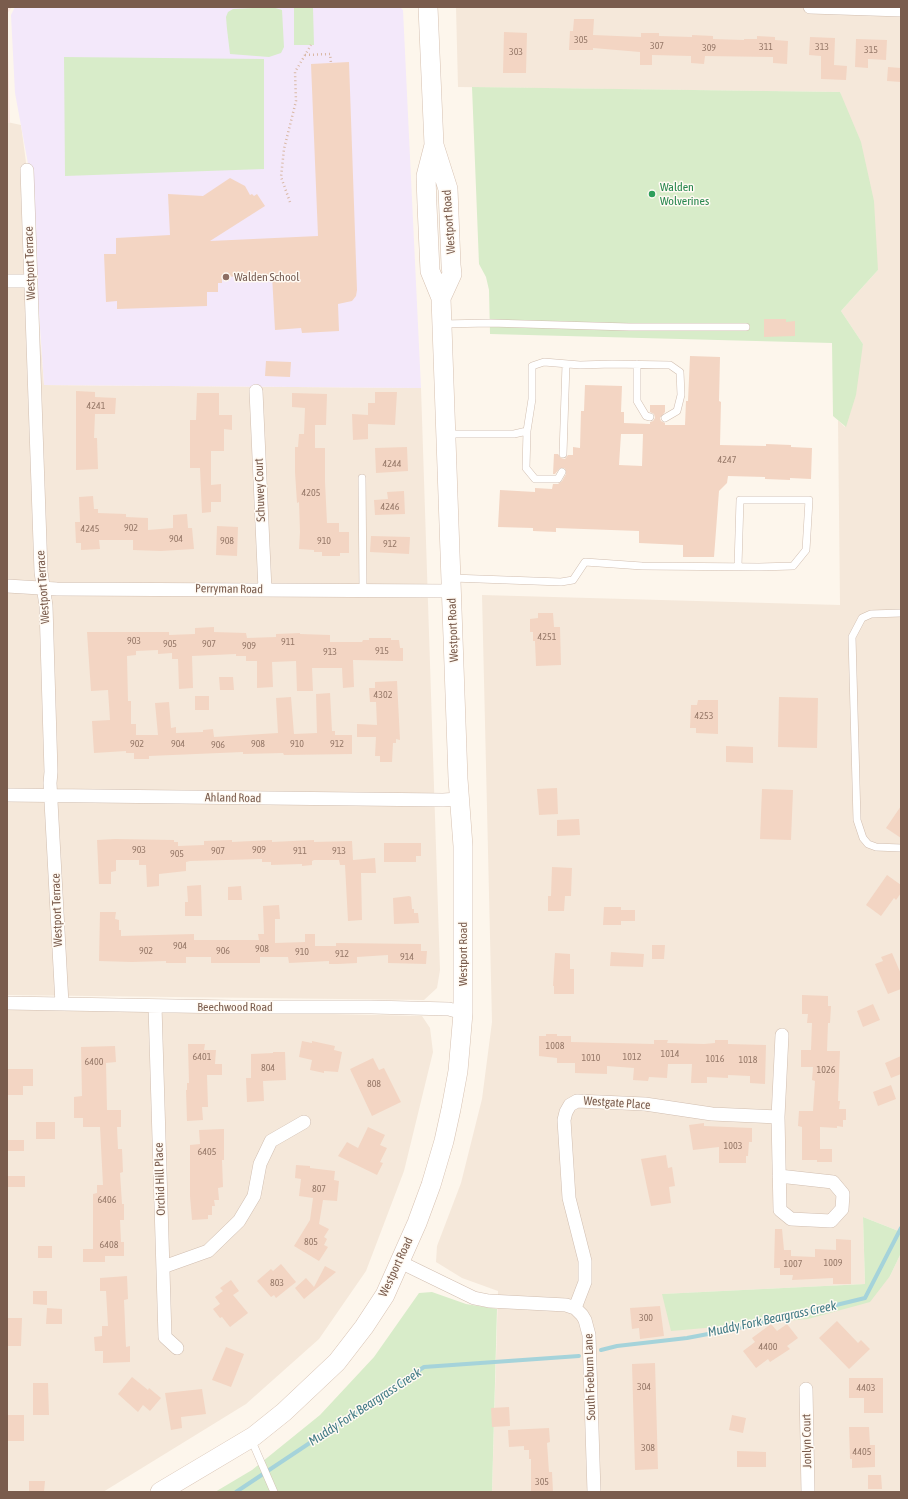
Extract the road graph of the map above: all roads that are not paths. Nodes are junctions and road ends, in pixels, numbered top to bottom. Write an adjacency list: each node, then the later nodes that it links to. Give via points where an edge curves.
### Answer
1 (428, 7): 7 (main road, Westport Road, via 434,145 448,189 452,274 441,298)
2 (810, 7): 3 (street)
3 (901, 10)
4 (27, 170): 6 (street, Westport Terrace)
5 (7, 281): 6 (street)
6 (31, 281): 22 (street, Westport Terrace)
7 (442, 324): 8 (lane); 15 (main road, Westport Road)
8 (746, 328)
9 (566, 364): 10 (lane); 14 (lane, via 544,362 532,366 532,399); 16 (lane)
10 (637, 364): 12 (lane, via 637,401); 13 (lane, via 670,365 680,372 681,395 677,412)
11 (256, 391): 23 (street, Schuwey Court)
12 (650, 418)
13 (665, 418)
14 (527, 431): 15 (lane, via 514,434); 17 (lane, via 526,468 535,479 558,479)
15 (446, 434): 20 (main road, Westport Road)
16 (563, 454)
17 (562, 472)
18 (362, 478): 24 (lane)
19 (738, 566): 19 (lane, via 793,566 806,550 809,500 740,500); 20 (lane, via 642,566 584,562 573,580 561,582)
20 (452, 584): 24 (street, Perryman Road); 28 (main road, Westport Road)
21 (7, 586): 22 (street, Perryman Road)
22 (43, 588): 23 (street, Perryman Road); 27 (street, Westport Terrace, via 46,606)
23 (265, 590): 24 (street, Perryman Road)
24 (364, 590)
25 (901, 613): 29 (lane, via 871,614 862,618 852,637 857,820 862,838 868,844 876,847)
26 (7, 795): 27 (street, Ahland Road)
27 (51, 795): 28 (street, Ahland Road); 31 (street, Westport Terrace)
28 (459, 799): 33 (main road, Westport Road, via 463,846)
29 (901, 848)
30 (7, 1003): 31 (street, Beechwood Road)
31 (62, 1004): 32 (street, Beechwood Road)
32 (155, 1006): 33 (street, Beechwood Road, via 371,1007 449,1009); 39 (street, Orchid Hill Place)
33 (463, 1013): 38 (main road, Westport Road, via 458,1071 444,1141 429,1191)
34 (782, 1035): 35 (street)
35 (778, 1117): 37 (street); 40 (street, Westgate Place, via 712,1114 645,1104 577,1101 570,1105 564,1120 569,1198 585,1261 585,1282)
36 (304, 1122): 39 (street, via 271,1141 260,1164 254,1196 239,1221 208,1251)
37 (780, 1176): 37 (street, via 833,1182 843,1194 842,1209 831,1221 791,1219 780,1210)
38 (400, 1262): 40 (street, via 474,1298 566,1305); 43 (main road, Westport Road, via 385,1295 337,1362 284,1412)
39 (163, 1266): 41 (street, Orchid Hill Place, via 165,1337)
40 (575, 1308): 46 (street, South Foeburn Lane, via 585,1320 589,1335)
41 (177, 1348)
42 (806, 1389): 47 (street, Jonlyn Court)
43 (250, 1438): 44 (main road, Westport Road); 45 (lane)
44 (160, 1492)
45 (274, 1492)
46 (594, 1492)
47 (808, 1492)

